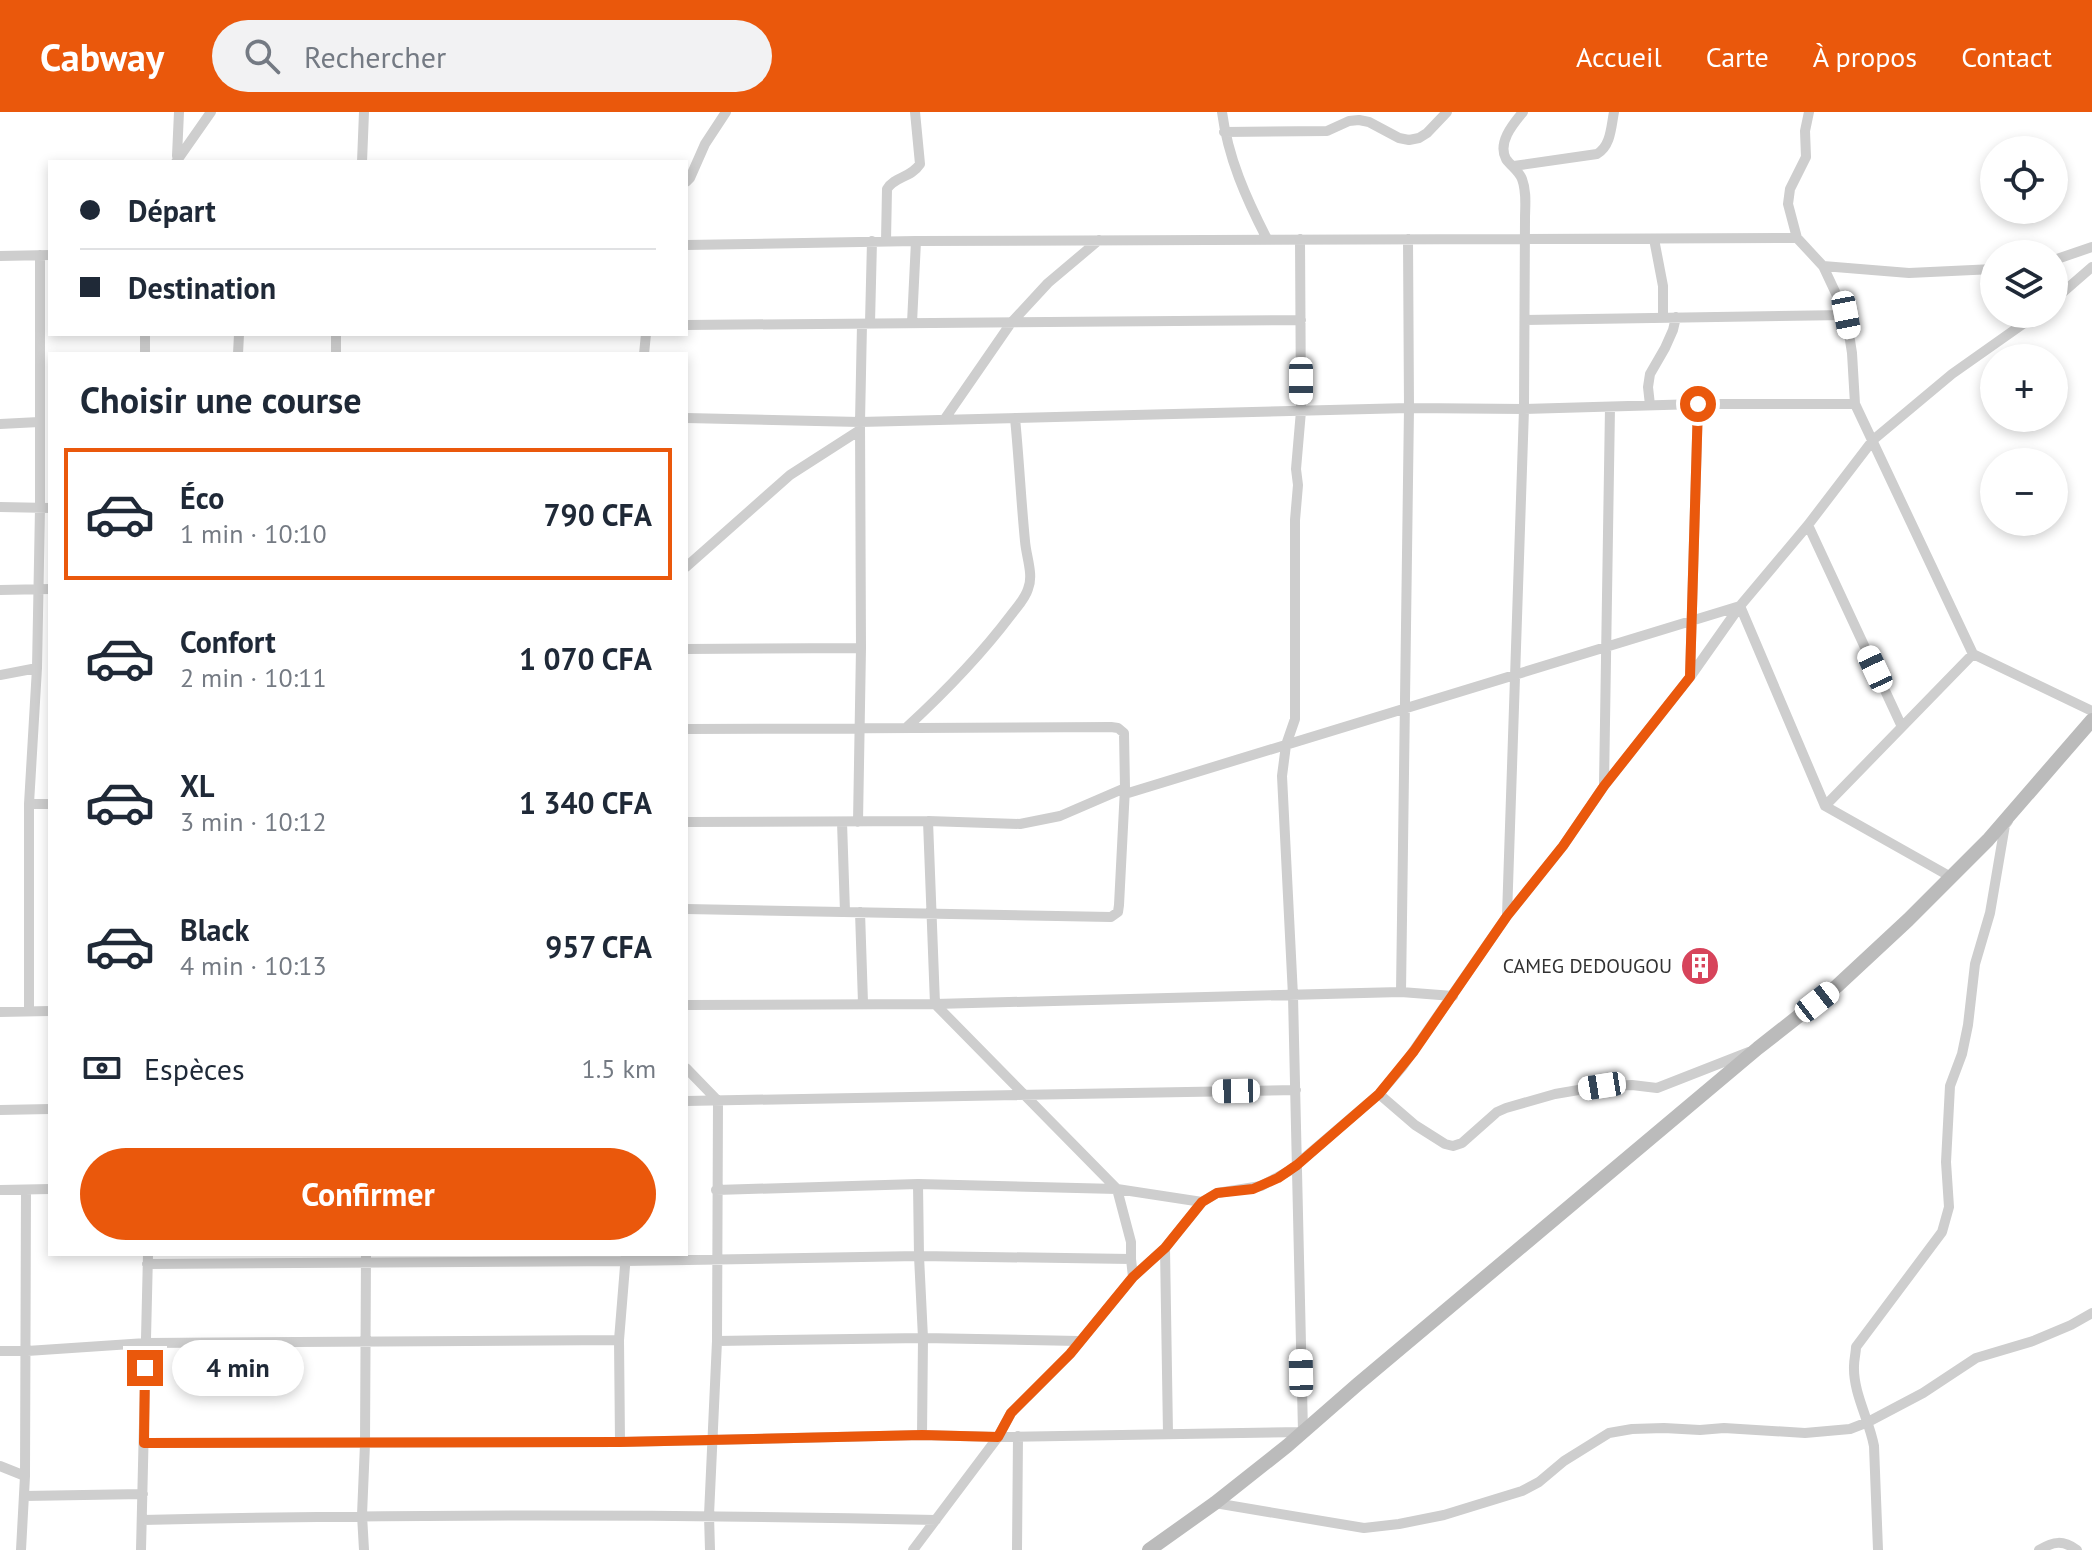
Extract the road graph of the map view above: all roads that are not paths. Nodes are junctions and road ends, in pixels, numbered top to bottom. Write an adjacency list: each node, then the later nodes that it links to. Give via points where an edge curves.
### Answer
1 (179, 112): 12 (street)
2 (211, 112): 12 (street)
3 (364, 112): 13 (street)
4 (726, 112): 15 (street)
5 (915, 112): 24 (street, via 920,164 887,189)
6 (1222, 112): 11 (street)
7 (1447, 112): 11 (street, via 1427,133 1409,140 1359,120 1327,131)
8 (1523, 112): 14 (street, via 1506,137 1506,158)
9 (1614, 112): 14 (street, via 1602,151)
10 (1809, 112): 16 (street, via 1806,157 1788,204)
11 (1224, 132): 17 (street, via 1242,190)
12 (176, 160)
13 (362, 160)
14 (1514, 166): 20 (street, via 1525,191)
15 (688, 180)
16 (1797, 238): 21 (street); 31 (street)
17 (1267, 239): 18 (street); 22 (street)
18 (1300, 239): 19 (street); 38 (street)
19 (1408, 239): 20 (street); 49 (street)
20 (1525, 239): 21 (street); 39 (street)
21 (1654, 239): 37 (street)
22 (1099, 240): 25 (street); 41 (street)
23 (872, 241): 24 (street); 26 (street); 42 (street)
24 (886, 241): 25 (street)
25 (916, 241): 40 (street)
26 (688, 245)
27 (2092, 247): 29 (street)
28 (45, 255): 30 (street); 55 (street)
29 (2068, 255)
30 (0, 256)
31 (1823, 266): 33 (street, via 1909,273); 35 (street)
32 (2092, 267): 34 (street)
33 (1980, 270)
34 (2068, 288)
35 (1846, 315): 36 (street); 46 (street)
36 (1676, 317): 37 (street); 47 (street, via 1650,374)
37 (1663, 318): 39 (street)
38 (1301, 320): 41 (street); 51 (street)
39 (1525, 320): 50 (street)
40 (912, 323): 41 (street); 42 (street)
41 (1011, 323): 54 (street)
42 (866, 324): 43 (street); 57 (street)
43 (688, 325)
44 (2017, 328): 58 (street)
45 (1698, 404): 46 (street); 47 (street); 66 (street)
46 (1855, 404): 58 (street)
47 (1650, 405): 48 (street)
48 (1610, 407): 50 (street); 67 (street)
49 (1409, 408): 50 (street); 51 (street); 75 (street)
50 (1524, 409): 73 (street)
51 (1301, 411): 53 (street); 83 (street, via 1295,719)
52 (688, 418): 57 (street)
53 (1015, 418): 54 (street); 79 (street, via 1029,588 974,660)
54 (944, 420): 57 (street)
55 (39, 422): 56 (street); 60 (street)
56 (0, 424)
57 (860, 426): 62 (street, via 790,475); 68 (street)
58 (1873, 440): 61 (street); 70 (street)
59 (0, 507): 60 (street)
60 (45, 508): 63 (street)
61 (1808, 525): 65 (street); 80 (street)
62 (688, 565)
63 (44, 589): 64 (street); 71 (street)
64 (0, 590)
65 (1740, 606): 66 (street); 74 (street); 88 (street)
66 (1692, 621): 67 (street); 74 (street)
67 (1606, 647): 73 (street); 84 (street)
68 (861, 648): 69 (street); 78 (street)
69 (688, 649)
70 (1973, 654): 76 (street); 80 (street)
71 (37, 668): 72 (street); 86 (street)
72 (0, 675)
73 (1515, 675): 75 (street); 98 (street)
74 (1690, 677): 84 (street)
75 (1405, 709): 83 (street); 99 (street)
76 (2092, 711)
77 (2092, 720): 82 (main road)
78 (859, 727): 79 (street); 81 (street); 92 (street)
79 (907, 727): 85 (street, via 1118,728 1124,733)
80 (1902, 727): 88 (street)
81 (688, 729)
82 (2081, 732): 93 (main road); 142 (street, via 2005,825 1962,1054 1950,1086 1947,1220 1856,1347 1854,1367)
83 (1286, 745): 85 (street); 100 (street, via 1282,776)
84 (1604, 786): 98 (street)
85 (1125, 791): 89 (street, via 1060,816 1020,824); 97 (street, via 1119,905 1111,917)
86 (29, 804): 87 (street); 105 (street)
87 (48, 804)
88 (1825, 806): 93 (street)
89 (928, 821): 92 (street); 97 (street)
90 (688, 822): 91 (street)
91 (842, 822): 92 (street); 95 (street)
92 (858, 822)
93 (1951, 877): 108 (main road, via 1837,986)
94 (688, 909): 95 (street)
95 (845, 912): 96 (street)
96 (860, 912): 97 (street); 102 (street)
97 (932, 914): 103 (street)
98 (1507, 916): 101 (street)
99 (1401, 992): 100 (street); 101 (street)
100 (1293, 996): 103 (street); 110 (street)
101 (1453, 996): 111 (street)
102 (863, 1003): 103 (street); 104 (street)
103 (935, 1004): 112 (street)
104 (688, 1005)
105 (29, 1011): 106 (street); 107 (street)
106 (48, 1011)
107 (0, 1012)
108 (1758, 1048): 111 (street, via 1657,1088 1602,1086 1506,1108 1453,1146 1415,1125); 143 (main road)
109 (688, 1070): 114 (street)
110 (1296, 1090): 112 (street); 117 (street)
111 (1379, 1094): 117 (street)
112 (1025, 1095): 114 (street); 120 (street)
113 (688, 1101): 114 (street)
114 (718, 1101): 123 (street)
115 (48, 1109): 116 (street)
116 (0, 1110)
117 (1297, 1165): 124 (street, via 1261,1186 1217,1193); 143 (street)
118 (918, 1184): 120 (street); 123 (street); 126 (street)
119 (48, 1189): 122 (street)
120 (1117, 1189): 124 (street); 130 (street)
121 (0, 1190): 122 (street)
122 (26, 1190): 141 (street)
123 (716, 1190): 131 (street)
124 (1202, 1202): 125 (street)
125 (1165, 1248): 132 (street); 144 (street)
126 (919, 1256): 130 (street); 131 (street); 134 (street)
127 (366, 1258): 128 (street); 129 (street); 138 (street)
128 (626, 1258): 131 (street); 135 (street)
129 (147, 1259): 139 (street)
130 (1131, 1259): 132 (street)
131 (717, 1260): 136 (street)
132 (1133, 1277): 137 (street)
133 (2092, 1313): 142 (street, via 2033,1341 1976,1358)
134 (923, 1338): 136 (street); 137 (street); 145 (street)
135 (619, 1340): 138 (street); 149 (street)
136 (717, 1341): 148 (street)
137 (1079, 1341): 147 (street, via 1011,1413)
138 (365, 1342): 139 (street); 151 (street)
139 (146, 1343): 141 (street); 150 (street)
140 (0, 1351): 141 (street)
141 (27, 1351): 153 (street)
142 (1868, 1422): 156 (street, via 1822,1433 1664,1428 1609,1433 1522,1491 1399,1524 1364,1528); 168 (street, via 1874,1446)
143 (1303, 1432): 144 (street); 156 (main road)
144 (1168, 1434): 146 (street)
145 (922, 1435): 147 (street); 148 (street)
146 (1018, 1436): 147 (street); 166 (street)
147 (998, 1437): 160 (street)
148 (713, 1439): 149 (street); 158 (street)
149 (620, 1442): 151 (street)
150 (144, 1443): 151 (street); 154 (street)
151 (365, 1444): 157 (street)
152 (0, 1466): 153 (street)
153 (25, 1476): 155 (street)
154 (143, 1494): 155 (street); 159 (street)
155 (24, 1496): 161 (street)
156 (1215, 1503): 167 (main road)
157 (362, 1515): 158 (street); 159 (street); 163 (street)
158 (709, 1515): 160 (street); 164 (street)
159 (142, 1520): 162 (street)
160 (936, 1520): 165 (street)
161 (21, 1550)
162 (141, 1550)
163 (364, 1550)
164 (710, 1550)
165 (913, 1550)
166 (1017, 1550)
167 (1149, 1550)
168 (1878, 1550)
169 (2039, 1550): 170 (street, via 2058,1543)
170 (2077, 1550)

